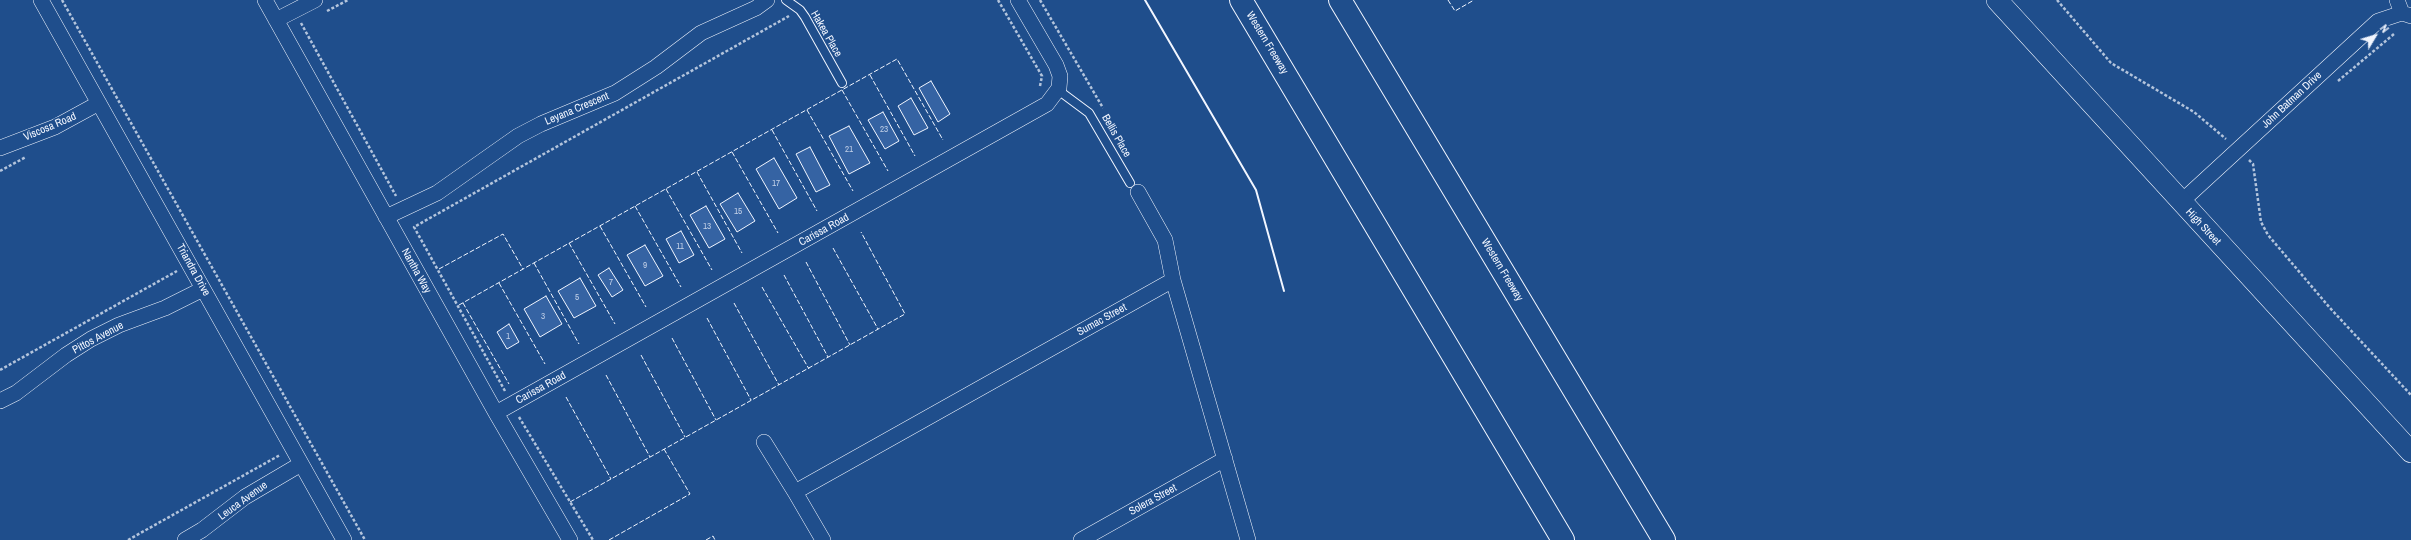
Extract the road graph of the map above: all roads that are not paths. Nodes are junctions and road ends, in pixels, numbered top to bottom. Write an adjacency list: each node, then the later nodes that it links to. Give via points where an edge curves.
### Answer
1 (41, 0): 14 (street, Triandra Drive)
2 (265, 0): 11 (street, Nantha Way)
3 (314, 0): 11 (street)
4 (767, 0): 18 (street, Leyana Crescent, via 756,8 701,33 656,67 615,93 562,114 518,136 437,194)
5 (786, 0): 12 (lane, Hakea Place, via 800,10)
6 (1018, 0): 13 (street, via 1056,65 1060,76)
7 (1241, 0): 34 (highway, Western Freeway)
8 (1340, 0): 35 (highway, Western Freeway)
9 (1997, 0): 17 (main road, High Street)
10 (2403, 10): 17 (street, John Batman Drive, via 2378,21)
11 (276, 20): 18 (street, Nantha Way)
12 (842, 83)
13 (1058, 90): 16 (lane, Bellis Place, via 1089,112); 22 (street, Carissa Road, via 1047,104 990,138)
14 (99, 103): 15 (street, Viscosa Road, via 55,127); 20 (street, Triandra Drive)
15 (0, 148)
16 (1134, 187): 19 (street, via 1164,240)
17 (2181, 202): 24 (main road, High Street)
18 (386, 217): 22 (street, Nantha Way)
19 (1173, 280): 25 (street); 27 (street, Sumac Street)
20 (203, 289): 21 (street, Pittos Avenue, via 91,339 16,393); 26 (street, Triandra Drive)
21 (0, 401)
22 (496, 413): 30 (street, Nantha Way)
23 (764, 442): 27 (street)
24 (2411, 452)
25 (1225, 459): 32 (street, Solera Street); 33 (street)
26 (301, 464): 28 (street, Leuca Avenue, via 245,497); 29 (street, Triandra Drive)
27 (795, 492): 31 (street)
28 (185, 540)
29 (344, 540)
30 (570, 540)
31 (823, 540)
32 (1081, 540)
33 (1248, 540)
34 (1563, 540)
35 (1664, 540)

